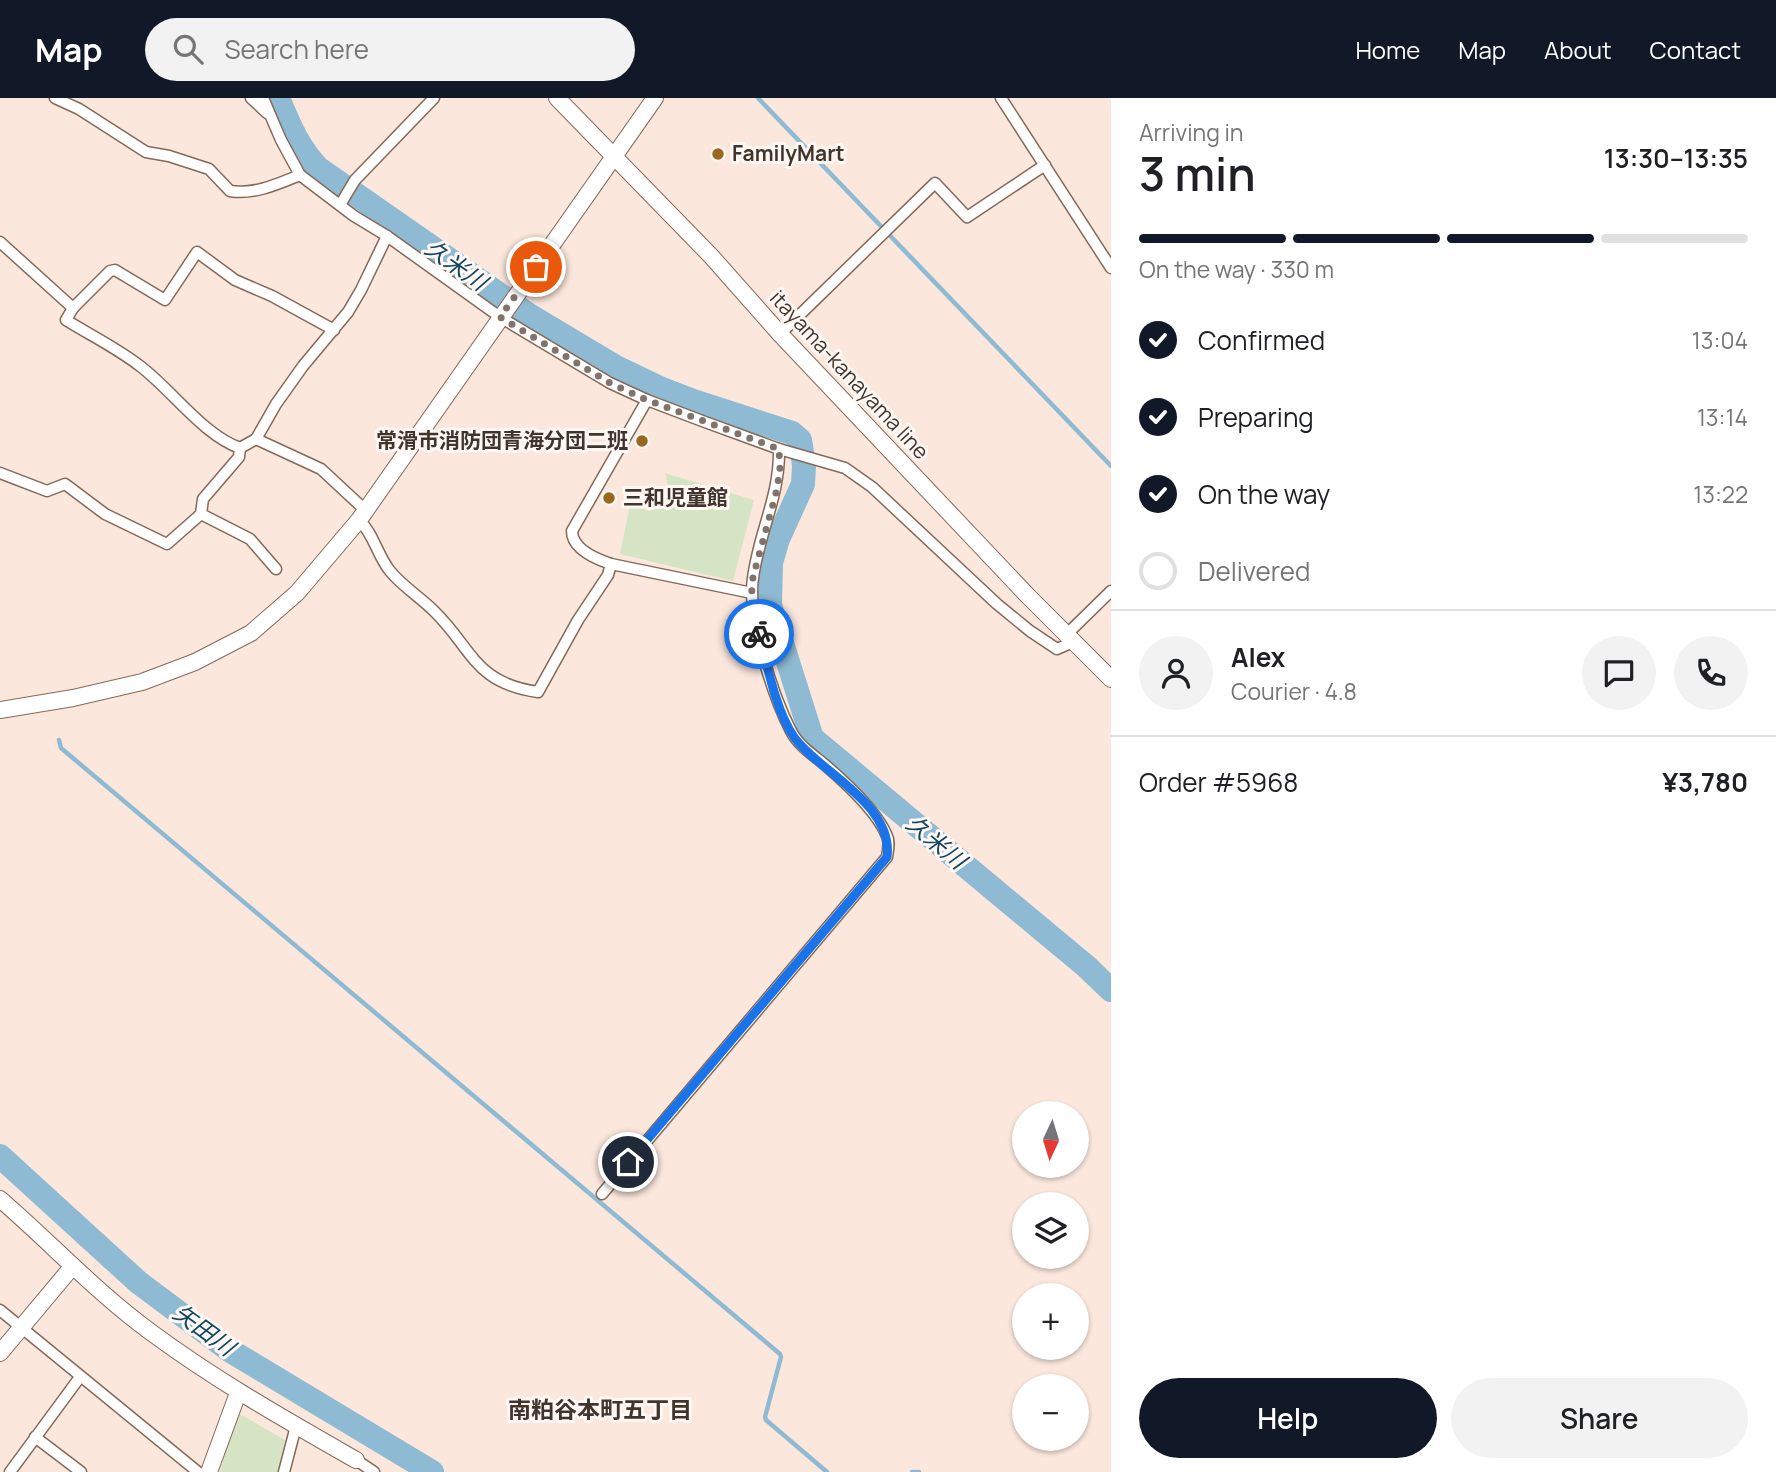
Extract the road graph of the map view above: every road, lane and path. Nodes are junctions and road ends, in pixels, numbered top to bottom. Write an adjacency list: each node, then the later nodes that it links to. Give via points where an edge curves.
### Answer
1 (55, 98): 11 (street, via 146,152 209,169 230,191 273,186)
2 (251, 98): 8 (street)
3 (263, 98): 8 (street)
4 (434, 98): 12 (street, via 355,180)
5 (557, 98): 9 (main road, itayama-kanayama line)
6 (654, 98): 9 (main road)
7 (1001, 98): 10 (street)
8 (269, 114): 11 (street)
9 (613, 157): 17 (main road); 19 (main road, itayama-kanayama line)
10 (1045, 165): 15 (street); 19 (street, via 967,217 935,183)
11 (300, 175): 12 (street)
12 (342, 202): 13 (street)
13 (387, 236): 17 (street); 18 (street, via 361,290)
14 (0, 242): 16 (street)
15 (1111, 268)
16 (73, 308): 18 (street, via 115,270 165,300 197,252 235,280); 22 (street, via 66,320 139,365 204,424)
17 (500, 317): 20 (street); 26 (main road)
18 (334, 330): 21 (street, via 295,377)
19 (780, 334): 31 (main road, itayama-kanayama line)
20 (647, 400): 23 (street); 27 (street, via 572,530 576,544)
21 (256, 439): 22 (street); 26 (street, via 321,469)
22 (240, 448): 25 (street, via 239,457 203,499)
23 (779, 449): 30 (street, via 776,493); 31 (street, via 845,468 872,487 1030,631 1057,649)
24 (0, 473): 25 (street, via 47,491 65,484 105,514 167,544)
25 (201, 514): 28 (street, via 250,539)
26 (362, 514): 27 (street, via 390,570 436,612 477,665 521,690 538,692); 33 (main road, via 298,593 251,633 142,682)
27 (611, 564): 30 (street)
28 (276, 569)
29 (1111, 592): 31 (street)
30 (752, 593): 34 (street, via 765,659 790,729 863,802 888,837 887,857)
31 (1069, 639): 32 (main road, itayama-kanayama line)
32 (1111, 679)
33 (0, 710)
34 (602, 1194)
35 (0, 1199): 36 (main road)
36 (72, 1267): 38 (main road); 41 (main road, via 152,1333)
37 (0, 1310): 38 (street)
38 (20, 1326): 39 (main road); 40 (street)
39 (0, 1353)
40 (80, 1377): 43 (street); 47 (street)
41 (238, 1393): 42 (main road); 48 (main road)
42 (296, 1426): 44 (main road); 49 (street)
43 (35, 1437): 45 (street); 46 (street)
44 (356, 1460): 50 (street)
45 (10, 1472)
46 (81, 1472)
47 (198, 1472)
48 (209, 1472)
49 (284, 1472)
50 (374, 1472)

